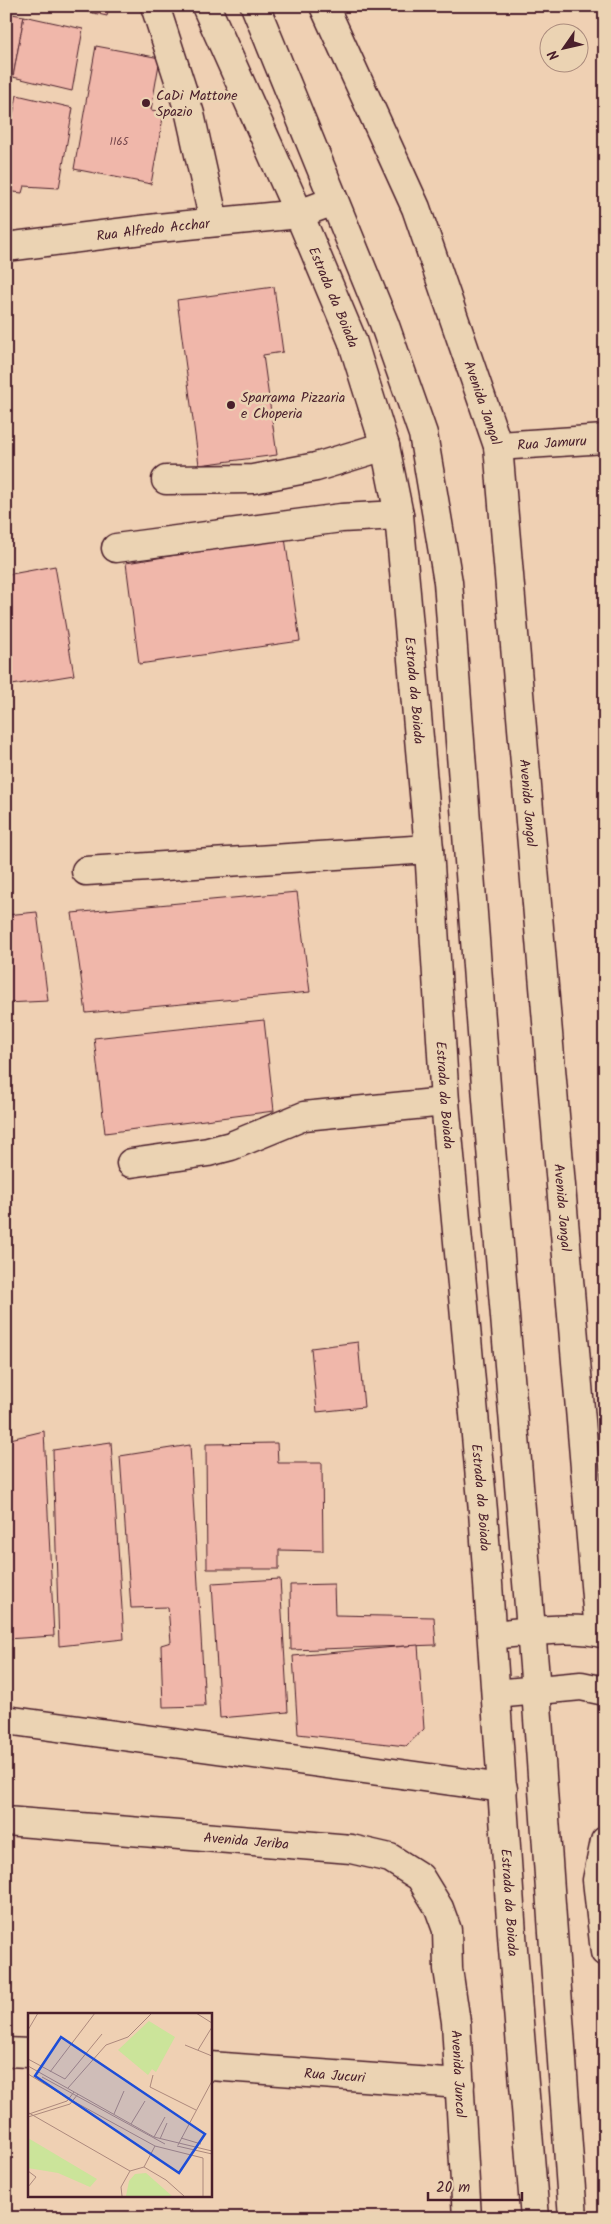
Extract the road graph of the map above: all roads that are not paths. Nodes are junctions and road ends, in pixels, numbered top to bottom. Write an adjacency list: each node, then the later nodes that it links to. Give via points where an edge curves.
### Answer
1 (155, 6): 7 (main road, via 190,114)
2 (206, 6): 6 (main road, Estrada da Boiada)
3 (255, 6): 5 (main road)
4 (324, 6): 11 (main road, Avenida Jangal, via 416,208)
5 (334, 201): 6 (main road, Rua Alfredo Acchar); 19 (main road, via 384,323 422,434 448,582)
6 (299, 214): 7 (main road, Rua Alfredo Acchar); 10 (main road, Estrada da Boiada, via 352,340)
7 (214, 222): 8 (main road, Rua Alfredo Acchar)
8 (6, 248)
9 (605, 439): 11 (main road, Rua Jamuru)
10 (385, 446): 12 (main road, via 316,467 253,479); 13 (main road, Estrada da Boiada)
11 (498, 446): 20 (main road, Avenida Jangal)
12 (166, 480)
13 (399, 515): 14 (main road, via 341,518); 15 (main road, Estrada da Boiada)
14 (116, 548)
15 (429, 849): 16 (main road); 17 (main road, Estrada da Boiada)
16 (86, 871)
17 (445, 1102): 18 (main road, via 304,1116 231,1146); 21 (main road, Estrada da Boiada)
18 (131, 1163)
19 (532, 1632): 20 (main road); 21 (main road); 22 (main road)
20 (602, 1633)
21 (492, 1636): 24 (main road, Estrada da Boiada)
22 (536, 1690): 23 (main road, via 581,1686); 24 (main road); 37 (main road)
23 (605, 1691)
24 (496, 1694): 26 (main road, Estrada da Boiada)
25 (6, 1720): 26 (main road)
26 (503, 1788): 36 (main road, Estrada da Boiada)
27 (6, 1821): 29 (main road, Avenida Jeriba, via 351,1849 390,1858 420,1877 439,1908)
28 (605, 1841): 30 (main road, via 597,1880)
29 (447, 1930): 34 (main road, Avenida Juncal)
30 (605, 1952)
31 (6, 2052): 32 (main road)
32 (28, 2053)
33 (211, 2066): 34 (main road, Rua Jucuri)
34 (460, 2084): 35 (main road, Avenida Juncal)
35 (467, 2218)
36 (535, 2218)
37 (573, 2218)

